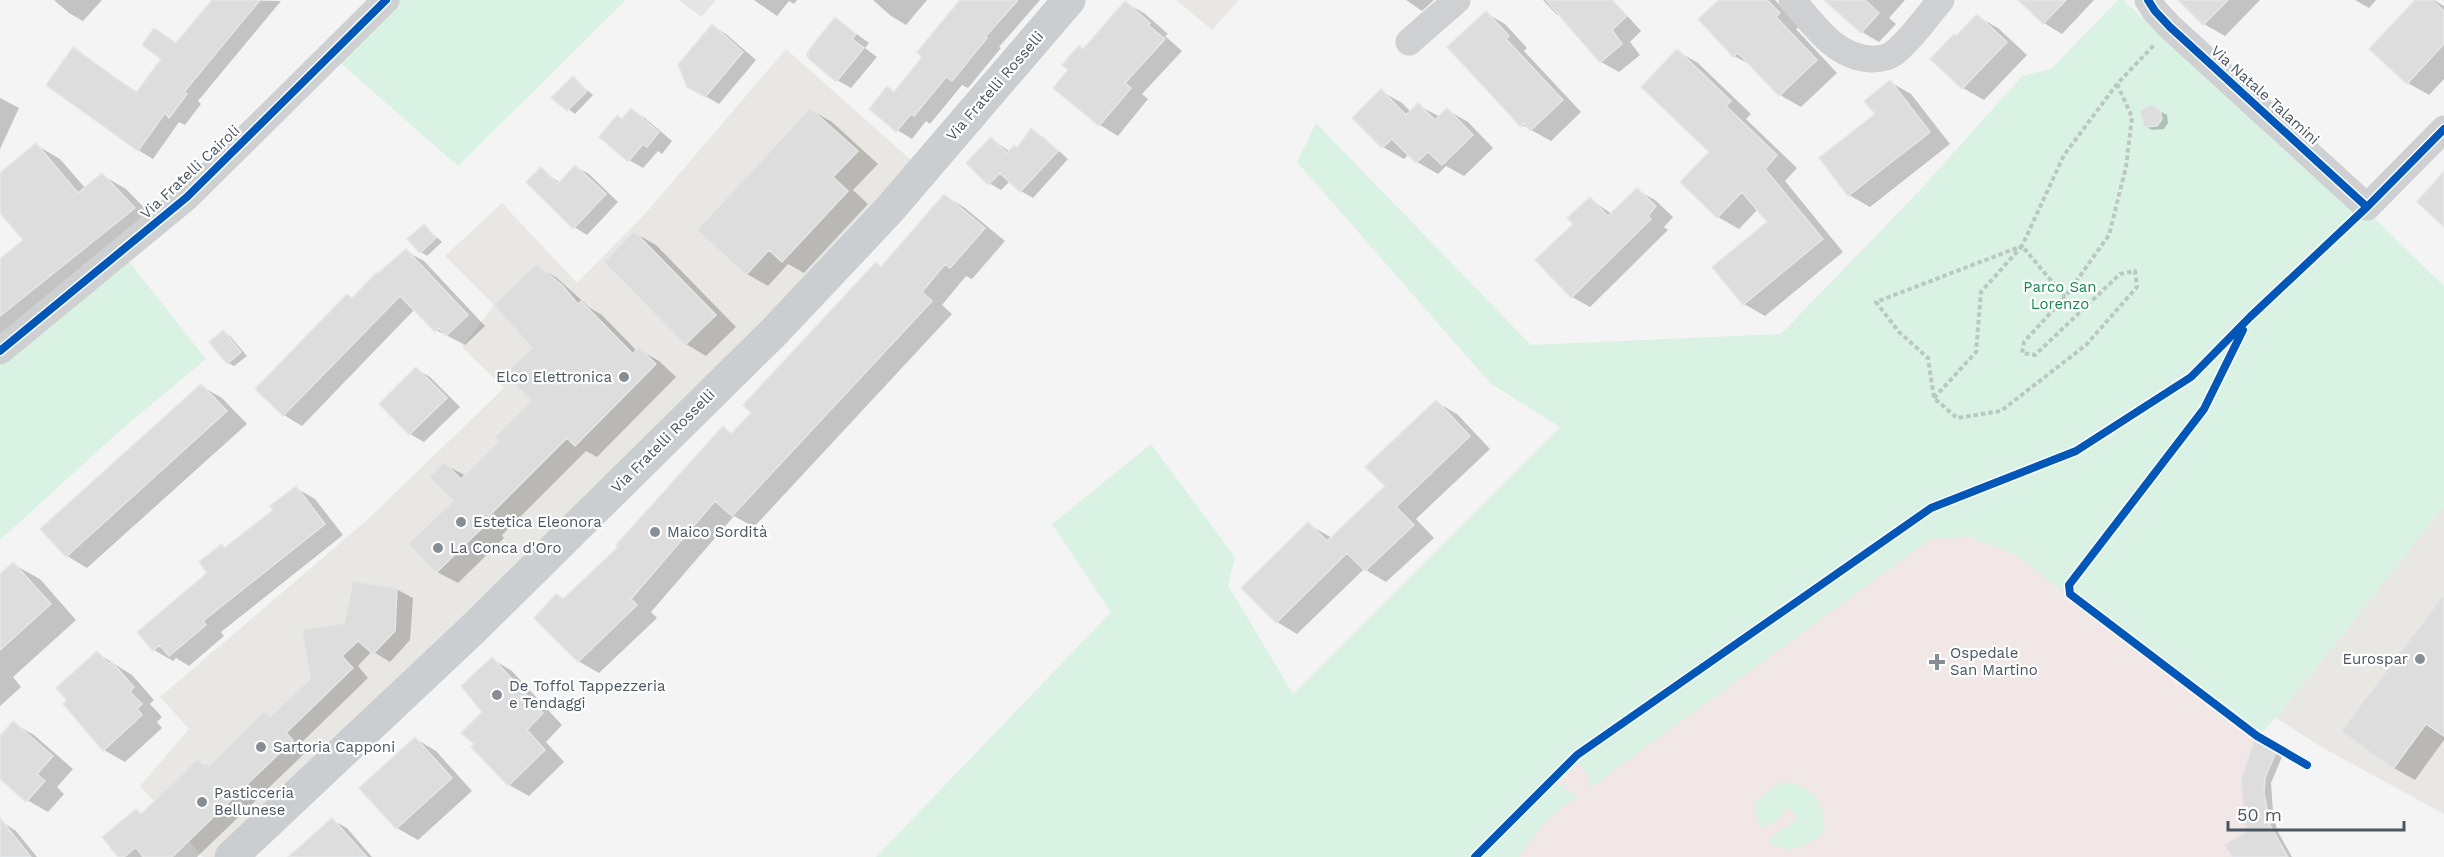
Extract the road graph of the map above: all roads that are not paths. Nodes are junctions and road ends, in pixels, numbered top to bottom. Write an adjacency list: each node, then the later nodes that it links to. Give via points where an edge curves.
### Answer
1 (386, 0): 9 (street, Via Fratelli Cairoli, via 187,197)
2 (1068, 0): 10 (main road, Via Fratelli Rosselli, via 889,210 776,330 472,630)
3 (1457, 0): 7 (street)
4 (1792, 0): 5 (street, via 1842,52 1880,59 1903,45)
5 (1941, 0)
6 (2148, 0): 8 (street, Via Natale Talamini, via 2170,27 2367,207)
7 (1409, 42)
8 (2444, 129)
9 (0, 351)
10 (231, 857)

